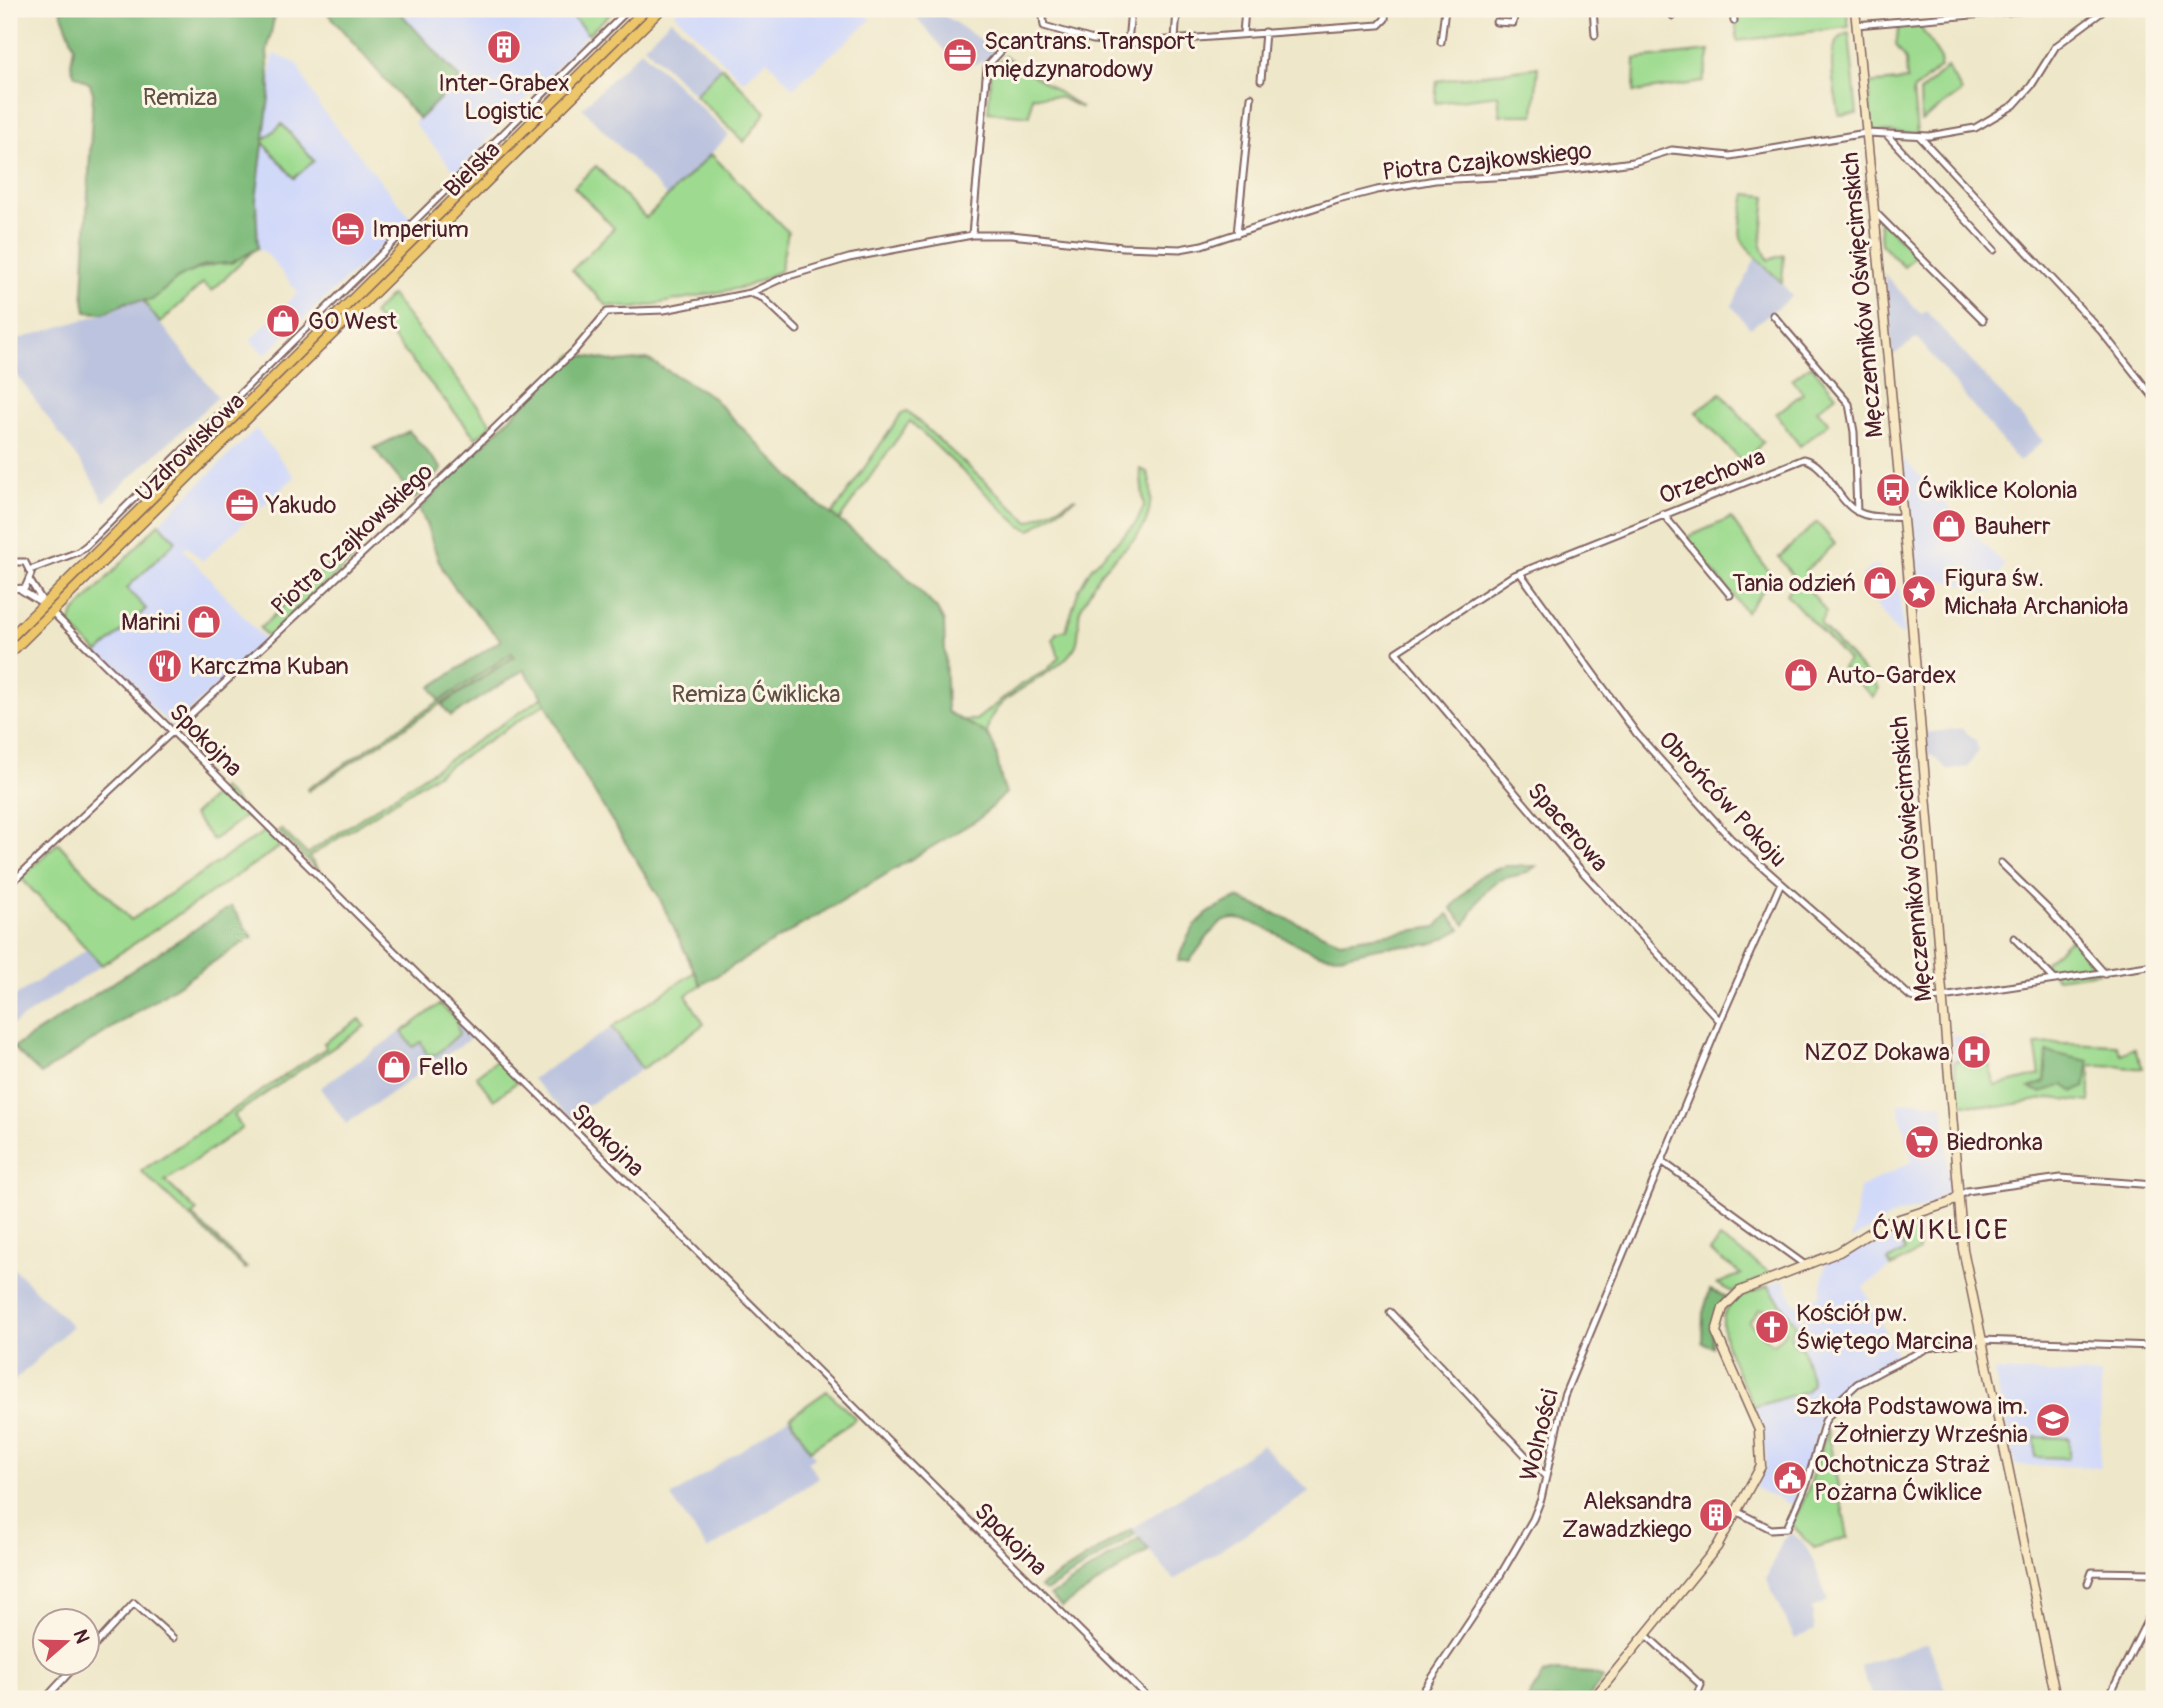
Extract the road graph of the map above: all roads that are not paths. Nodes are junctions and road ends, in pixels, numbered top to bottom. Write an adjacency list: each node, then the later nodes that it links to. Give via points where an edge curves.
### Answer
1 (629, 9): 37 (street)
2 (646, 9): 36 (main road, Bielska)
3 (661, 9): 33 (main road, Bielska)
4 (1042, 9): 25 (street, via 1044,26 1093,40)
5 (1131, 9): 25 (street)
6 (1177, 9): 24 (street)
7 (1245, 9): 22 (street)
8 (1386, 9): 21 (street, via 1383,23)
9 (1445, 9): 26 (street)
10 (1515, 9): 19 (street, via 1513,23)
11 (1593, 9): 23 (street)
12 (1672, 9): 17 (street)
13 (1733, 9): 18 (street)
14 (1855, 9): 20 (main road, Męczenników Oświęcimskich)
15 (2042, 9): 20 (street)
16 (2106, 9): 32 (street, Piotra Czajkowskiego, via 2056,46 2031,86 1992,120 1975,128)
17 (1672, 16)
18 (1734, 21)
19 (1496, 22)
20 (1856, 25): 30 (main road, Męczenników Oświęcimskich)
21 (1265, 32): 22 (street); 28 (street)
22 (1243, 34): 24 (street)
23 (1595, 34)
24 (1175, 40): 25 (street)
25 (1128, 43)
26 (1441, 43)
27 (1002, 50): 39 (street, via 987,66)
28 (1261, 79)
29 (1251, 97): 38 (street)
30 (1866, 133): 31 (street, Piotra Czajkowskiego); 35 (main road, Męczenników Oświęcimskich); 38 (street, Piotra Czajkowskiego, via 1730,156 1672,150 1620,164 1435,180 1338,200)
31 (1887, 135): 32 (street, Piotra Czajkowskiego); 40 (street)
32 (1919, 136): 46 (street, via 2101,331)
33 (480, 188): 34 (street); 41 (main road, Bielska)
34 (488, 196)
35 (1874, 210): 44 (street); 49 (main road, Męczenników Oświęcimskich)
36 (425, 227): 37 (main road); 41 (main road, Bielska)
37 (403, 232): 51 (street, via 87,545)
38 (1237, 234): 39 (street, Piotra Czajkowskiego, via 1180,249)
39 (972, 235): 42 (street, Piotra Czajkowskiego, via 849,258)
40 (1994, 250)
41 (396, 264): 57 (main road, Uzdrowiskowa); 58 (main road, Uzdrowiskowa)
42 (750, 293): 45 (street, via 763,298); 62 (street, Piotra Czajkowskiego, via 664,310 607,312 462,460)
43 (1773, 315): 47 (street, via 1849,404)
44 (1983, 320)
45 (797, 330)
46 (2154, 398)
47 (1857, 512): 48 (street, Orzechowa, via 1813,462 1804,459); 49 (street)
48 (1663, 514): 52 (street, Orzechowa); 56 (street)
49 (1902, 518): 70 (main road, Męczenników Oświęcimskich)
50 (9, 562): 51 (street, via 20,560)
51 (30, 570): 53 (street)
52 (1520, 573): 60 (street, Orzechowa); 65 (street, Obrońców Pokoju, via 1637,734 1731,839)
53 (30, 581): 55 (street); 57 (street)
54 (9, 589): 55 (street)
55 (21, 590): 57 (street)
56 (1730, 595)
57 (44, 604): 58 (street, Spokojna); 59 (main road, Uzdrowiskowa)
58 (52, 611): 61 (main road, Uzdrowiskowa); 62 (street, Spokojna)
59 (9, 639)
60 (1396, 652): 71 (street, Spacerowa, via 1579,868)
61 (9, 654)
62 (171, 730): 64 (street, Piotra Czajkowskiego); 89 (street, Spokojna)
63 (2001, 863): 68 (street)
64 (9, 885)
65 (1780, 885): 70 (street, Obrońców Pokoju, via 1911,996); 71 (street, Wolności)
66 (2014, 938): 69 (street)
67 (2154, 965): 68 (street, Obrońców Pokoju)
68 (2105, 974): 69 (street, Obrońców Pokoju)
69 (2055, 980): 70 (street, Obrońców Pokoju)
70 (1942, 997): 74 (main road, Męczenników Oświęcimskich)
71 (1720, 1020): 72 (street, Wolności)
72 (1663, 1163): 75 (street); 79 (street, Wolności, via 1564,1396)
73 (2154, 1185): 74 (street, via 2061,1178)
74 (1958, 1196): 75 (main road, via 1884,1224); 77 (main road, Męczenników Oświęcimskich)
75 (1806, 1266): 80 (main road, via 1732,1296 1717,1319 1722,1351 1759,1430 1762,1451 1761,1466)
76 (1390, 1312): 79 (street)
77 (1980, 1340): 78 (street); 80 (street, via 1928,1348 1857,1384 1842,1398 1825,1420 1807,1483 1787,1528 1770,1529); 93 (main road, Męczenników Oświęcimskich)
78 (2154, 1346)
79 (1546, 1477): 90 (street, Wolności, via 1533,1519 1513,1555)
80 (1738, 1512): 84 (main road, via 1717,1547)
81 (2154, 1573): 82 (street, via 2092,1572)
82 (2088, 1583)
83 (2154, 1607): 94 (street)
84 (1646, 1634): 91 (main road); 92 (street, via 1701,1685)
85 (102, 1638): 86 (street, via 134,1603)
86 (173, 1638)
87 (66, 1676): 88 (street)
88 (45, 1699)
89 (1149, 1699)
90 (1418, 1699)
91 (1593, 1699)
92 (1695, 1699)
93 (2056, 1699)
94 (2108, 1699)

